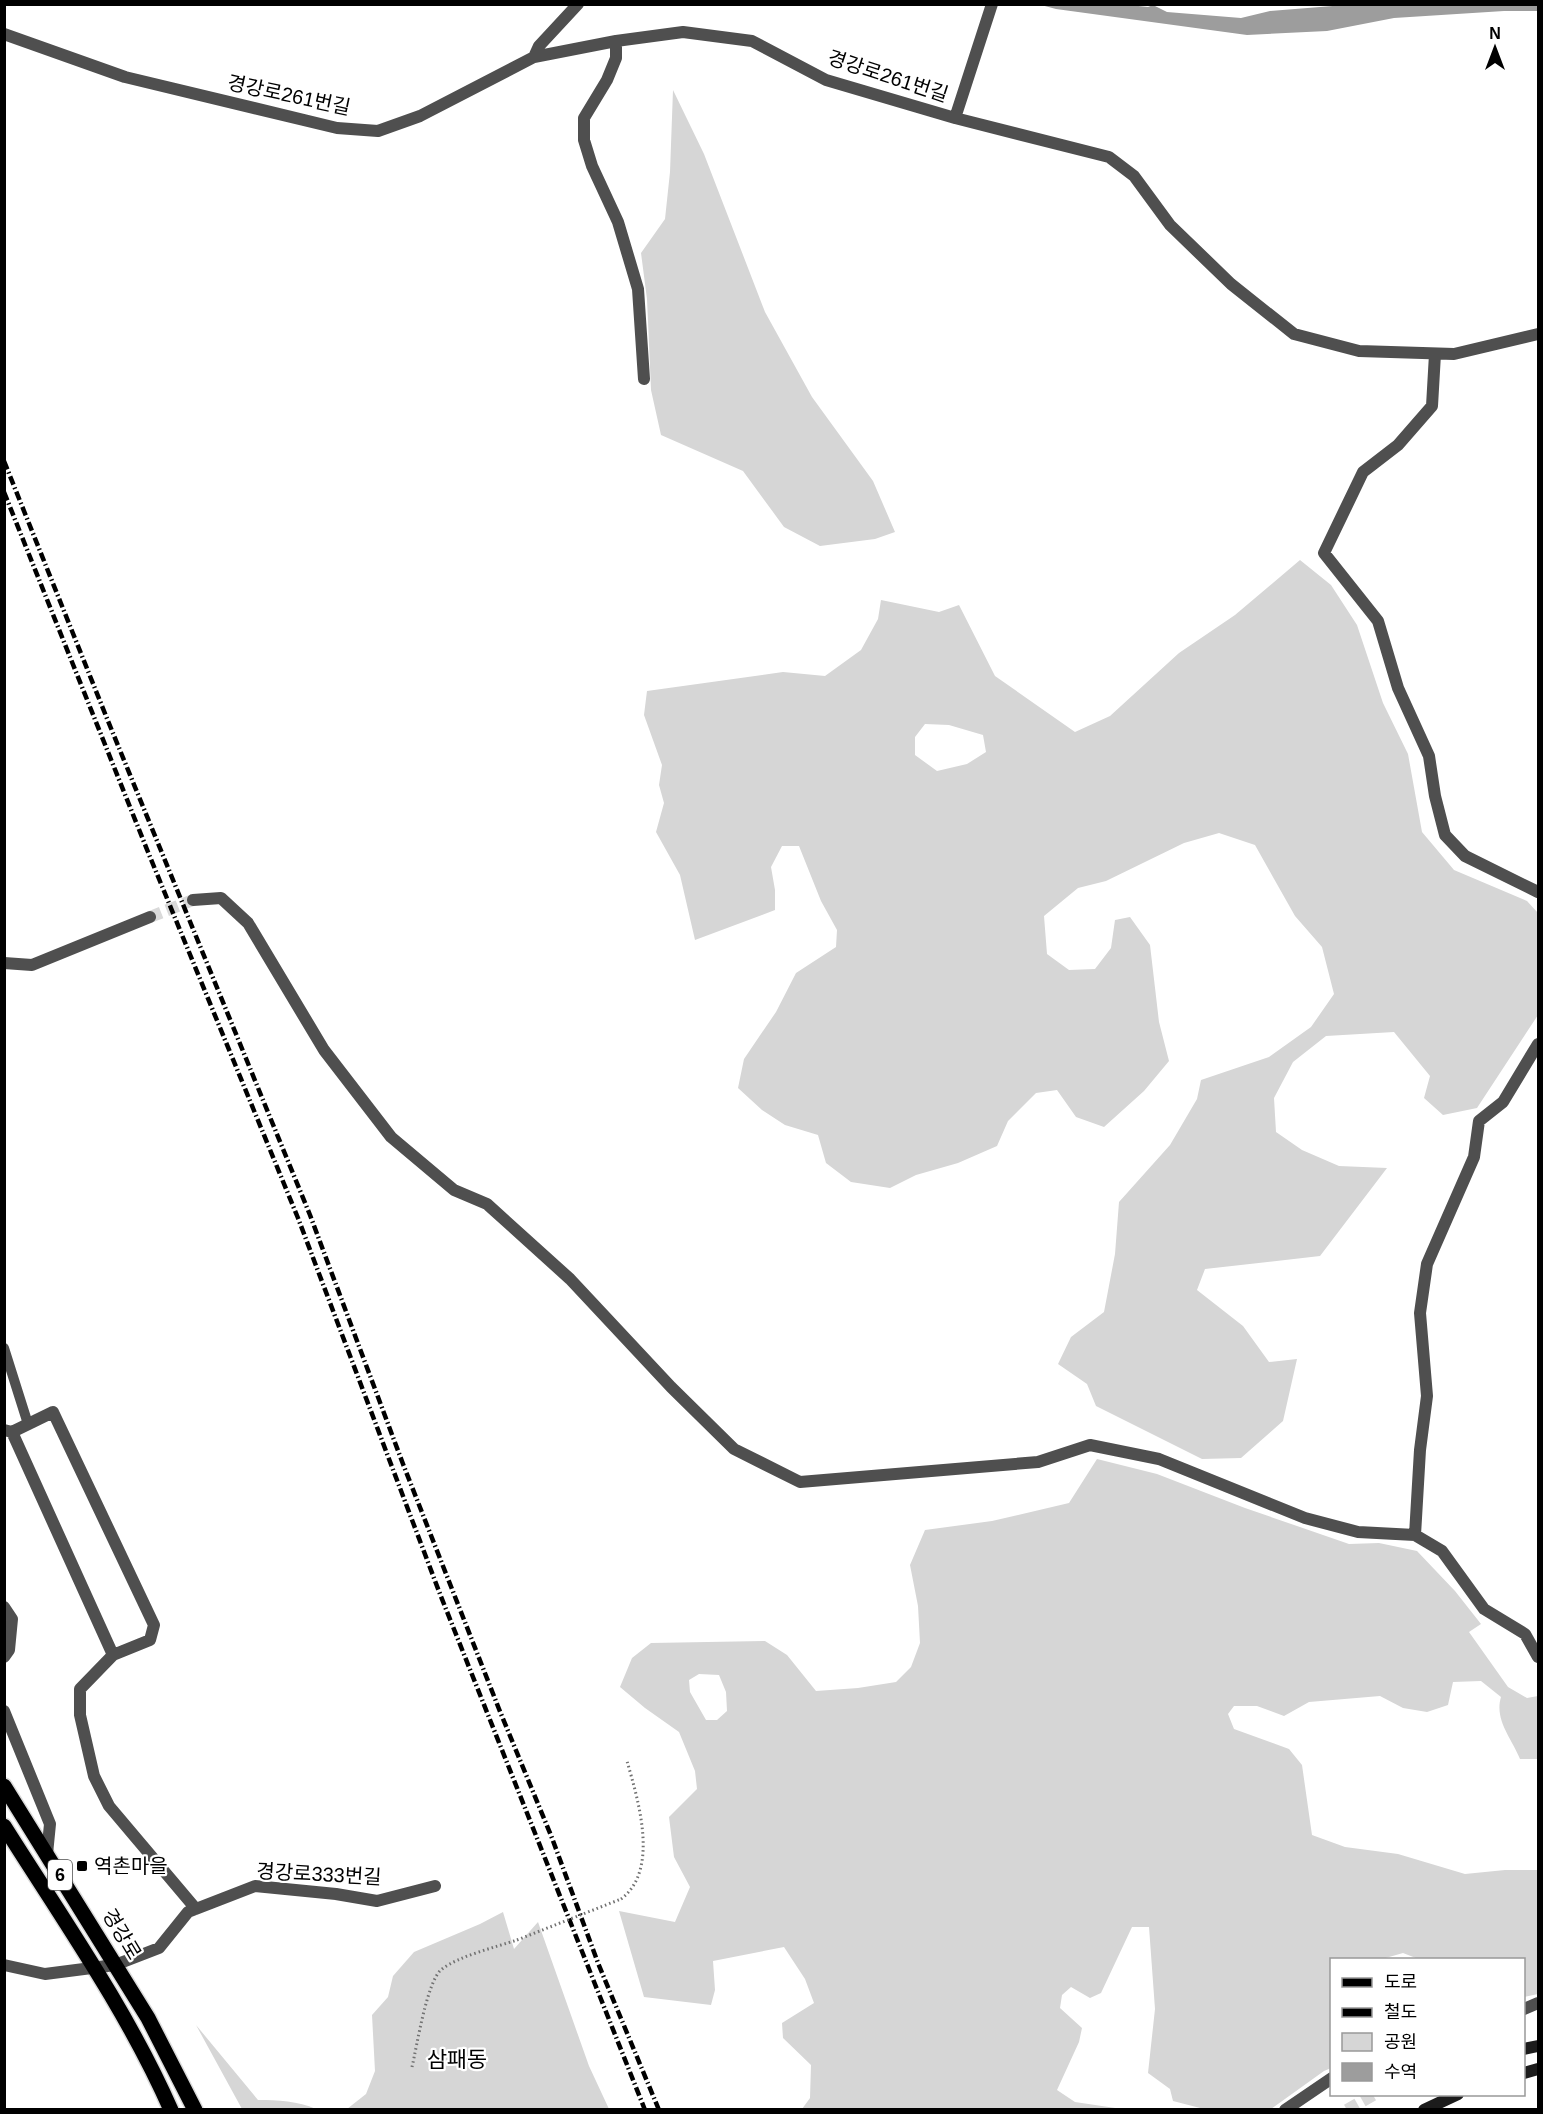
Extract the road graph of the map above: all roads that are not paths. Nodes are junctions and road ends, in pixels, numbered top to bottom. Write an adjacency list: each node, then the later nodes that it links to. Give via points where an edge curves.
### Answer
1 (578, 4): 5 (street, via 539,46)
2 (992, 4): 6 (street)
3 (4, 34): 5 (street, 경강로261번길, via 126,77 337,128 378,131 420,116)
4 (616, 41): 5 (street, 경강로261번길); 6 (street, 경강로261번길, via 683,32 752,41 826,80); 9 (street, via 616,58 607,80 584,118 584,140 618,222 638,289)
5 (534, 57)
6 (955, 118): 8 (street, 경강로261번길, via 1109,157 1134,176 1170,225 1231,284 1294,334 1359,351)
7 (1539, 334): 8 (street, 경강로261번길, via 1454,354)
8 (1435, 354): 10 (street, via 1432,406 1398,445 1363,472 1324,553 1378,621 1398,688 1430,756 1445,835 1465,856)
9 (644, 380)
10 (1539, 892)
11 (193, 900): 18 (street, via 220,898 248,923 324,1050 391,1137 454,1190 487,1204 561,1271 734,1449 800,1482 1038,1462 1090,1445 1159,1459 1305,1518 1358,1532)
12 (150, 917): 13 (street, via 32,965)
13 (4, 963)
14 (1539, 1044): 18 (street, via 1503,1102 1479,1121 1474,1157 1427,1264 1420,1313 1427,1396)
15 (4, 1348): 16 (lane)
16 (28, 1424): 17 (street); 20 (street, via 53,1412 154,1625 150,1640)
17 (8, 1431): 20 (street)
18 (1415, 1535): 22 (street, via 1442,1551 1484,1609 1526,1634)
19 (4, 1607): 21 (street, via 12,1619 9,1650)
20 (112, 1655): 28 (street, via 80,1689 80,1715 94,1776 110,1806)
21 (4, 1657)
22 (1539, 1657)
23 (4, 1712): 26 (street, via 51,1824)
24 (4, 1786): 26 (main road, 경강로 / 6)
25 (4, 1826): 31 (main road, 6)
26 (47, 1854): 30 (main road, 경강로 / 6)
27 (435, 1886): 28 (street, 경강로333번길, via 377,1901 255,1886)
28 (195, 1909): 30 (street, 경강로333번길, via 188,1912 159,1948)
29 (4, 1965): 31 (street, 경강로333번길, via 45,1974)
30 (115, 1965): 31 (street, 경강로333번길); 37 (main road, 경강로 / 6, via 148,2018)
31 (93, 1968): 36 (main road, 6, via 154,2070)
32 (1539, 2003): 33 (street)
33 (1525, 2009)
34 (1330, 2079): 38 (street)
35 (1453, 2096): 39 (street)
36 (171, 2109)
37 (195, 2109)
38 (1285, 2109)
39 (1424, 2109)

